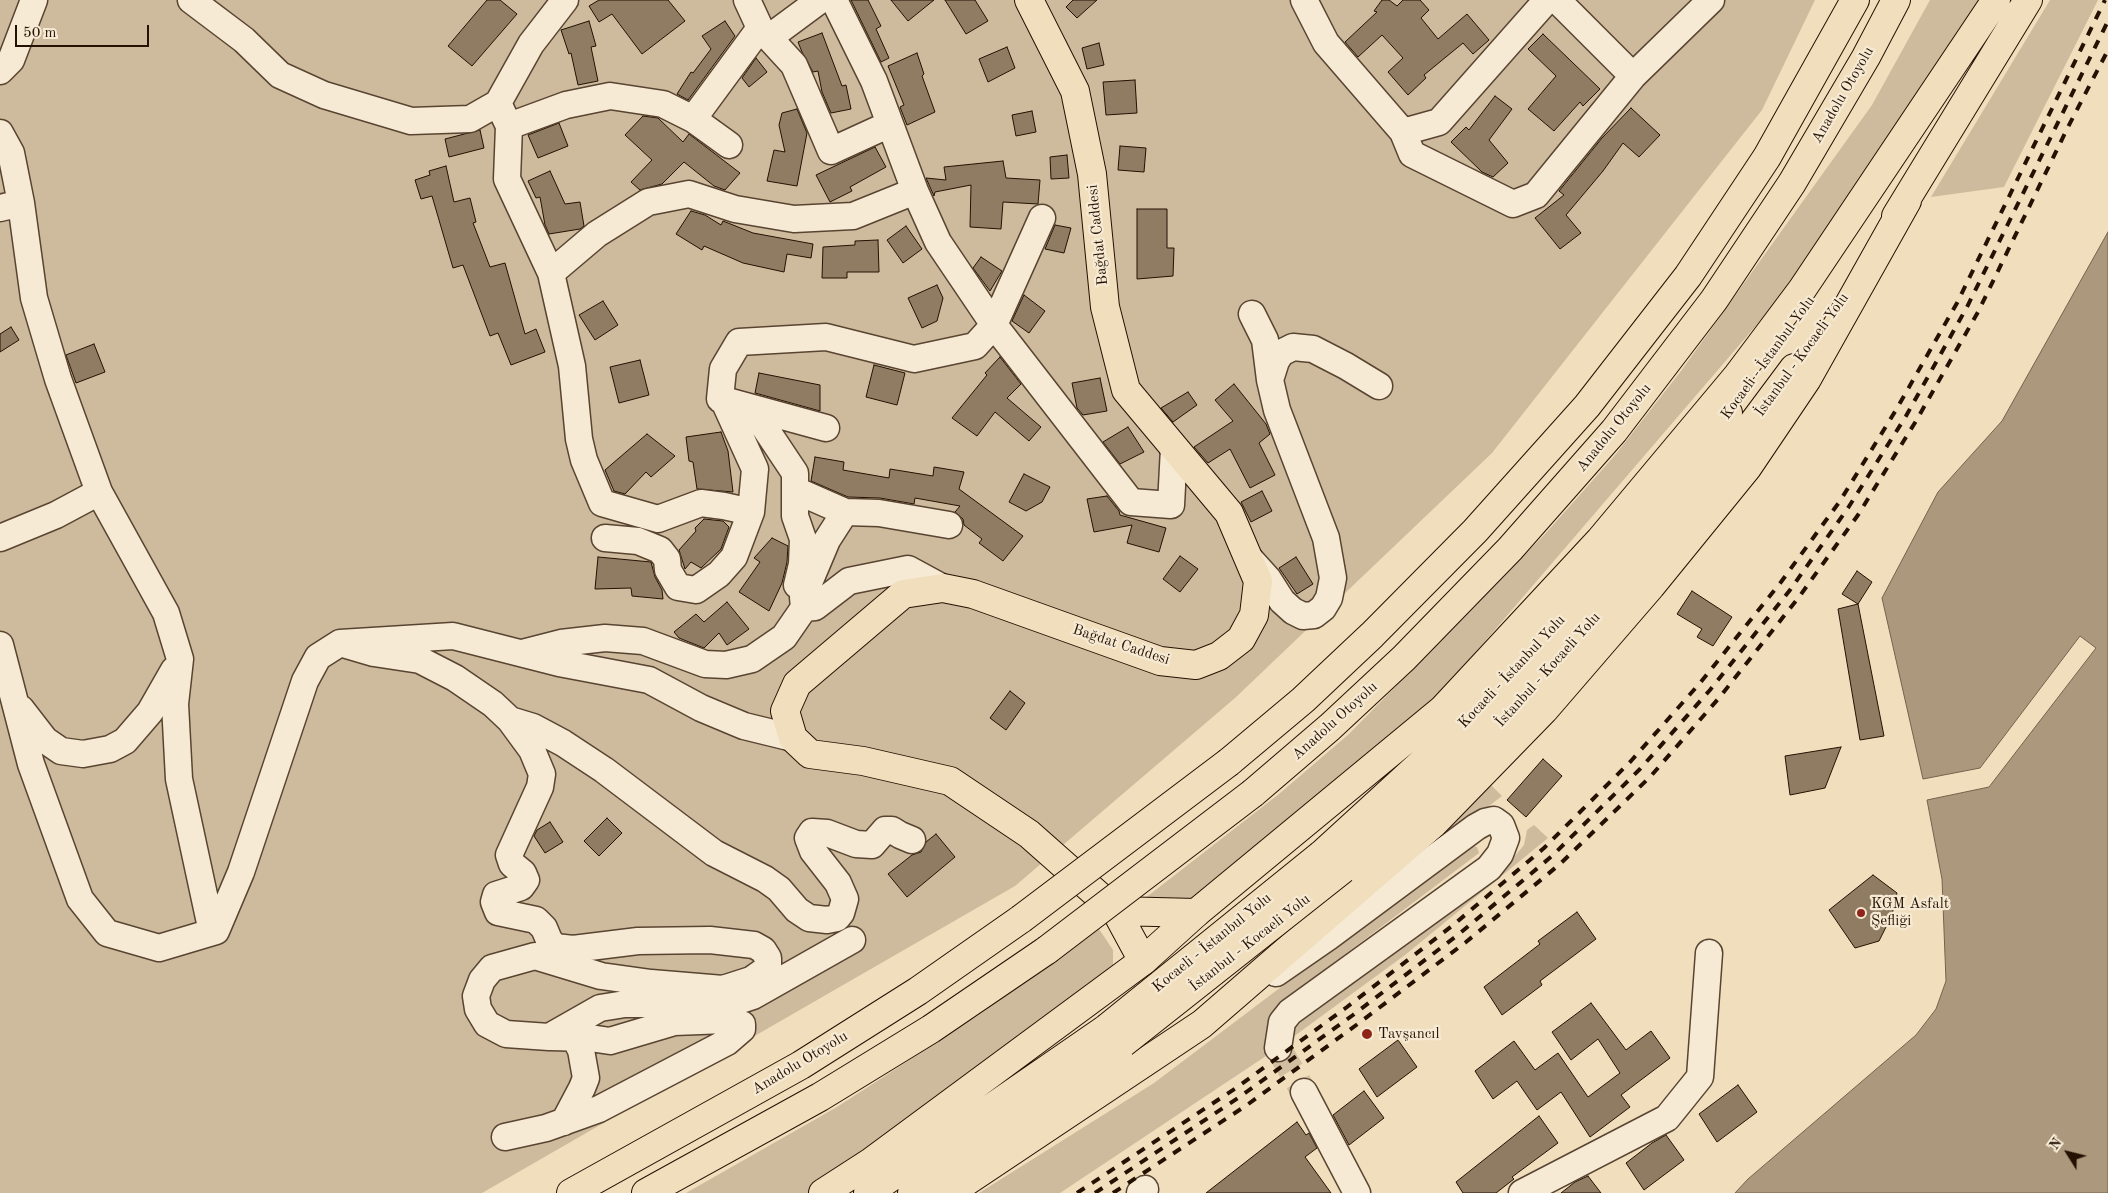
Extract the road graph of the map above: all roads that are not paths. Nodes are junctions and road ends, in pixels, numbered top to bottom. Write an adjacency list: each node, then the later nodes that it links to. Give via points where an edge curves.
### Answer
1 (34, 0): 16 (street, via 11,60)
2 (191, 0): 18 (street, via 244,40 280,75 324,95 412,121 470,119)
3 (565, 0): 18 (street, via 531,44)
4 (747, 0): 15 (street)
5 (820, 0): 15 (street)
6 (834, 0): 20 (street, via 874,80)
7 (1029, 0): 36 (main road, Bağdat Caddesi, via 1075,91 1092,174 1105,307 1126,390)
8 (1304, 0): 23 (street, via 1326,43)
9 (1548, 0): 17 (street); 23 (street, via 1439,122)
10 (1711, 0): 17 (street)
11 (1855, 0): 71 (main road, Anadolu Otoyolu, bridge, via 1761,164 1688,276 1587,406 1475,531 1303,700 1229,762 1021,919 918,991 802,1065)
12 (1896, 0): 72 (main road, Anadolu Otoyolu, bridge, via 1792,183 1714,300 1614,431 1510,549 1404,658 1253,793 1047,950 931,1029 820,1097)
13 (1997, 0): 56 (main road, Kocaeli - İstanbul Yolu, via 1885,187 1808,305 1695,459 1547,637); 58 (main road, via 1801,291 1738,375 1600,540 1443,709)
14 (2028, 0): 26 (main road, İstanbul - Kocaeli Yolu)
15 (765, 32): 19 (street); 20 (street, via 794,64 831,151)
16 (0, 71)
17 (1633, 76): 23 (street, via 1536,195 1513,204 1412,154)
18 (498, 103): 21 (street)
19 (693, 119): 21 (street, via 663,104 610,96 566,105); 24 (street)
20 (890, 124): 25 (street)
21 (509, 126): 29 (street, via 507,179)
22 (0, 132): 27 (street, via 11,153)
23 (1403, 132)
24 (729, 144)
25 (914, 191): 29 (street, via 853,216 794,219 735,209 689,194 648,202 597,234); 31 (street, via 938,242)
26 (1907, 201): 56 (main road, İstanbul - Kocaeli Yolu, via 1830,319 1715,474 1566,654 1469,755); 60 (main road, via 1807,378 1748,468 1544,710)
27 (10, 206): 38 (street, via 58,379)
28 (1042, 218): 31 (street)
29 (551, 273): 39 (street, via 572,366 578,439 602,503 658,519 701,503)
30 (1252, 314): 32 (street, via 1265,340)
31 (994, 325): 34 (street, via 976,346 914,359 826,337 739,342 723,369 720,399); 36 (street, via 1130,502 1171,505)
32 (1270, 380): 33 (street, via 1281,353 1292,347 1313,349); 44 (street, via 1277,410 1326,538 1333,578 1329,598 1323,608 1314,615 1303,616 1293,611)
33 (1379, 386)
34 (736, 404): 35 (street); 37 (street, via 763,425 795,473); 39 (street, via 755,469)
35 (826, 428)
36 (1174, 448): 44 (main road, Bağdat Caddesi, via 1229,513)
37 (795, 490): 40 (street); 49 (street, via 795,516 802,540 802,564 795,595 786,613 761,638)
38 (99, 492): 42 (street, via 56,515); 51 (street, via 166,613)
39 (751, 512): 43 (street, via 734,557 719,574 696,590 678,587 668,570 667,558 660,550 638,540)
40 (845, 512): 41 (street); 46 (street, via 827,540 806,588)
41 (949, 525)
42 (0, 538)
43 (606, 538)
44 (1247, 555): 45 (main road, Bağdat Caddesi, via 1258,581 1254,615 1241,639 1219,656 1196,665 1160,661 973,594)
45 (943, 588): 46 (street, via 908,568 850,581 815,606); 54 (main road, Bağdat Caddesi, via 903,594 797,684 785,711)
46 (804, 608): 50 (street, via 784,637 752,660 726,665 705,664 643,641 605,638 561,643)
47 (340, 643): 50 (street, via 453,636); 53 (street, via 374,653 420,660 455,678); 59 (street, via 318,657 305,681 241,872 216,931)
48 (0, 645): 52 (street)
49 (732, 652)
50 (522, 653): 54 (street, via 649,680 701,708 744,726)
51 (180, 659): 52 (street, via 150,712 125,741 110,749 84,754 61,751 45,740); 59 (street, via 175,704 179,779)
52 (14, 698): 59 (street, via 31,764 80,899 107,933 159,948)
53 (510, 720): 55 (street, via 533,727 604,770 714,853 780,889 796,910 809,918 837,918 845,899 838,883 813,851 808,838 812,832 827,833 856,844 872,845 885,830); 66 (street, via 532,750 542,774 540,787 509,854 512,864 526,880 520,887 496,895 494,902 498,912 536,920 555,947 573,949 638,941 710,940 754,945 768,958 768,968 751,980 723,989 600,976 535,956 492,968 482,980 476,996 478,1009 487,1024 506,1034)
54 (792, 738): 57 (main road, via 810,754 863,761 950,781 1029,834)
55 (912, 840)
56 (1332, 862): 65 (main road, İstanbul - Kocaeli Yolu, bridge)
57 (1116, 911): 58 (main road); 63 (main road)
58 (1196, 913): 60 (main road, via 1259,880 1276,883); 63 (main road)
59 (212, 932)
60 (1320, 934): 64 (main road); 67 (street, via 1476,827 1494,820 1501,825 1506,838 1500,854 1489,868 1290,1012 1282,1022)
61 (852, 940): 66 (street, via 753,996 729,1004 625,1004 600,1008)
62 (1709, 952): 78 (street, via 1700,1077 1667,1118)
63 (1143, 960): 64 (main road, via 1149,983 1171,1015 1182,1021); 73 (main road, via 871,1162)
64 (1202, 1024): 76 (main road)
65 (1115, 1036): 74 (main road); 75 (main road, İstanbul - Kocaeli Yolu)
66 (561, 1037): 69 (street, via 581,1050 586,1078); 69 (street, via 610,1041 674,1022 726,1020 742,1024 742,1029 727,1042 697,1059 599,1109)
67 (1278, 1048)
68 (1304, 1092): 77 (street)
69 (564, 1122): 70 (street)
70 (505, 1137)
71 (571, 1193)
72 (646, 1193)
73 (823, 1193)
74 (868, 1193)
75 (912, 1193)
76 (949, 1193)
77 (1357, 1193)
78 (1522, 1193)

